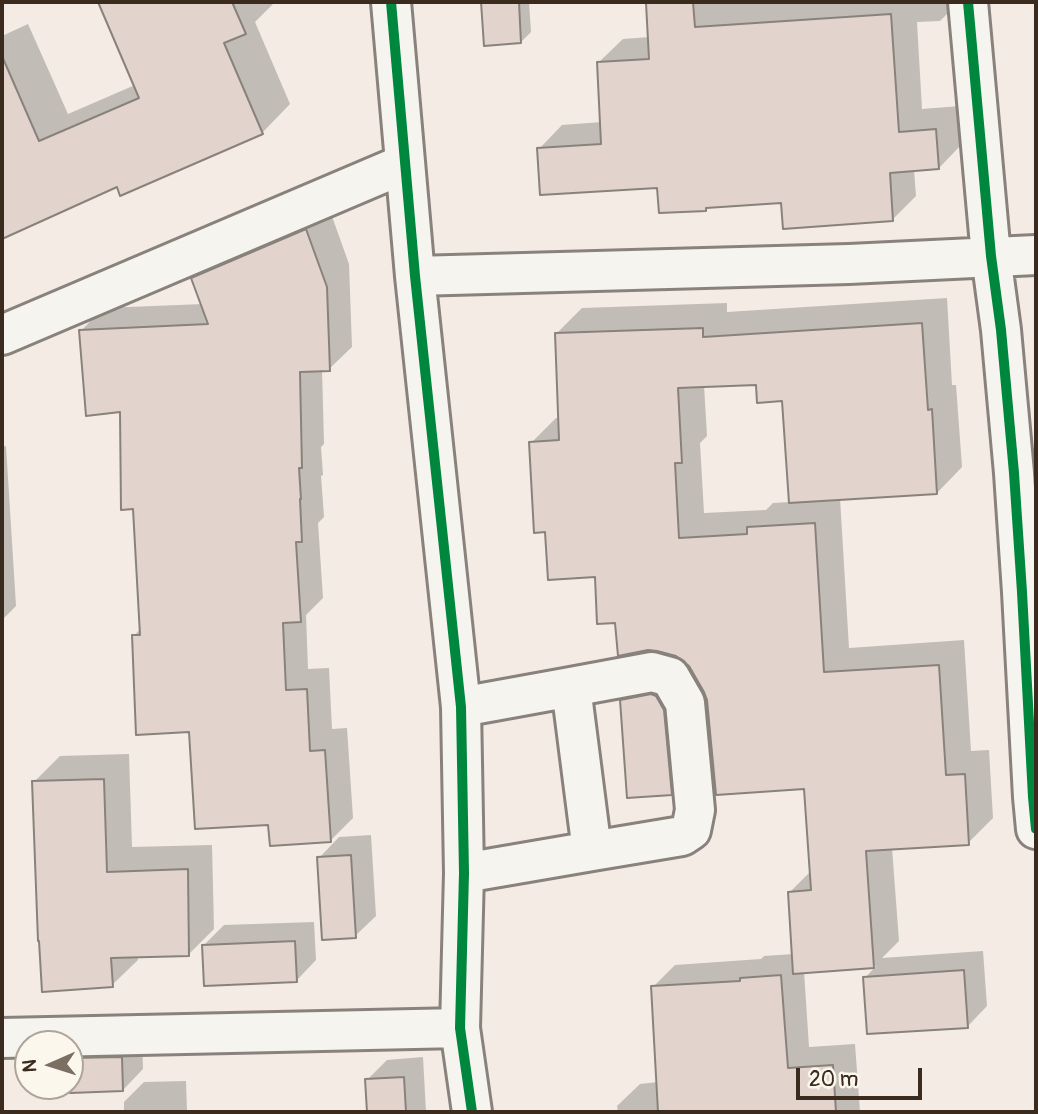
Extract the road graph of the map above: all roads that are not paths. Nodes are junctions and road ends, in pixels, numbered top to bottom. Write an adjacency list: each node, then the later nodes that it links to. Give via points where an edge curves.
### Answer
1 (391, 2): 3 (street)
2 (968, 2): 5 (street)
3 (404, 164): 6 (street); 7 (street)
4 (1036, 255): 5 (street)
5 (991, 256): 6 (street); 8 (street)
6 (415, 276): 10 (street)
7 (2, 335)
8 (1025, 472): 11 (street)
9 (571, 687): 10 (street); 12 (street); 12 (street, via 652,672 670,677 684,703 695,810 691,830 682,836)
10 (461, 707): 13 (street)
11 (1036, 829)
12 (592, 851): 13 (street)
13 (464, 873): 14 (street)
14 (460, 1028): 15 (street); 16 (street)
15 (2, 1038)
16 (472, 1112)

